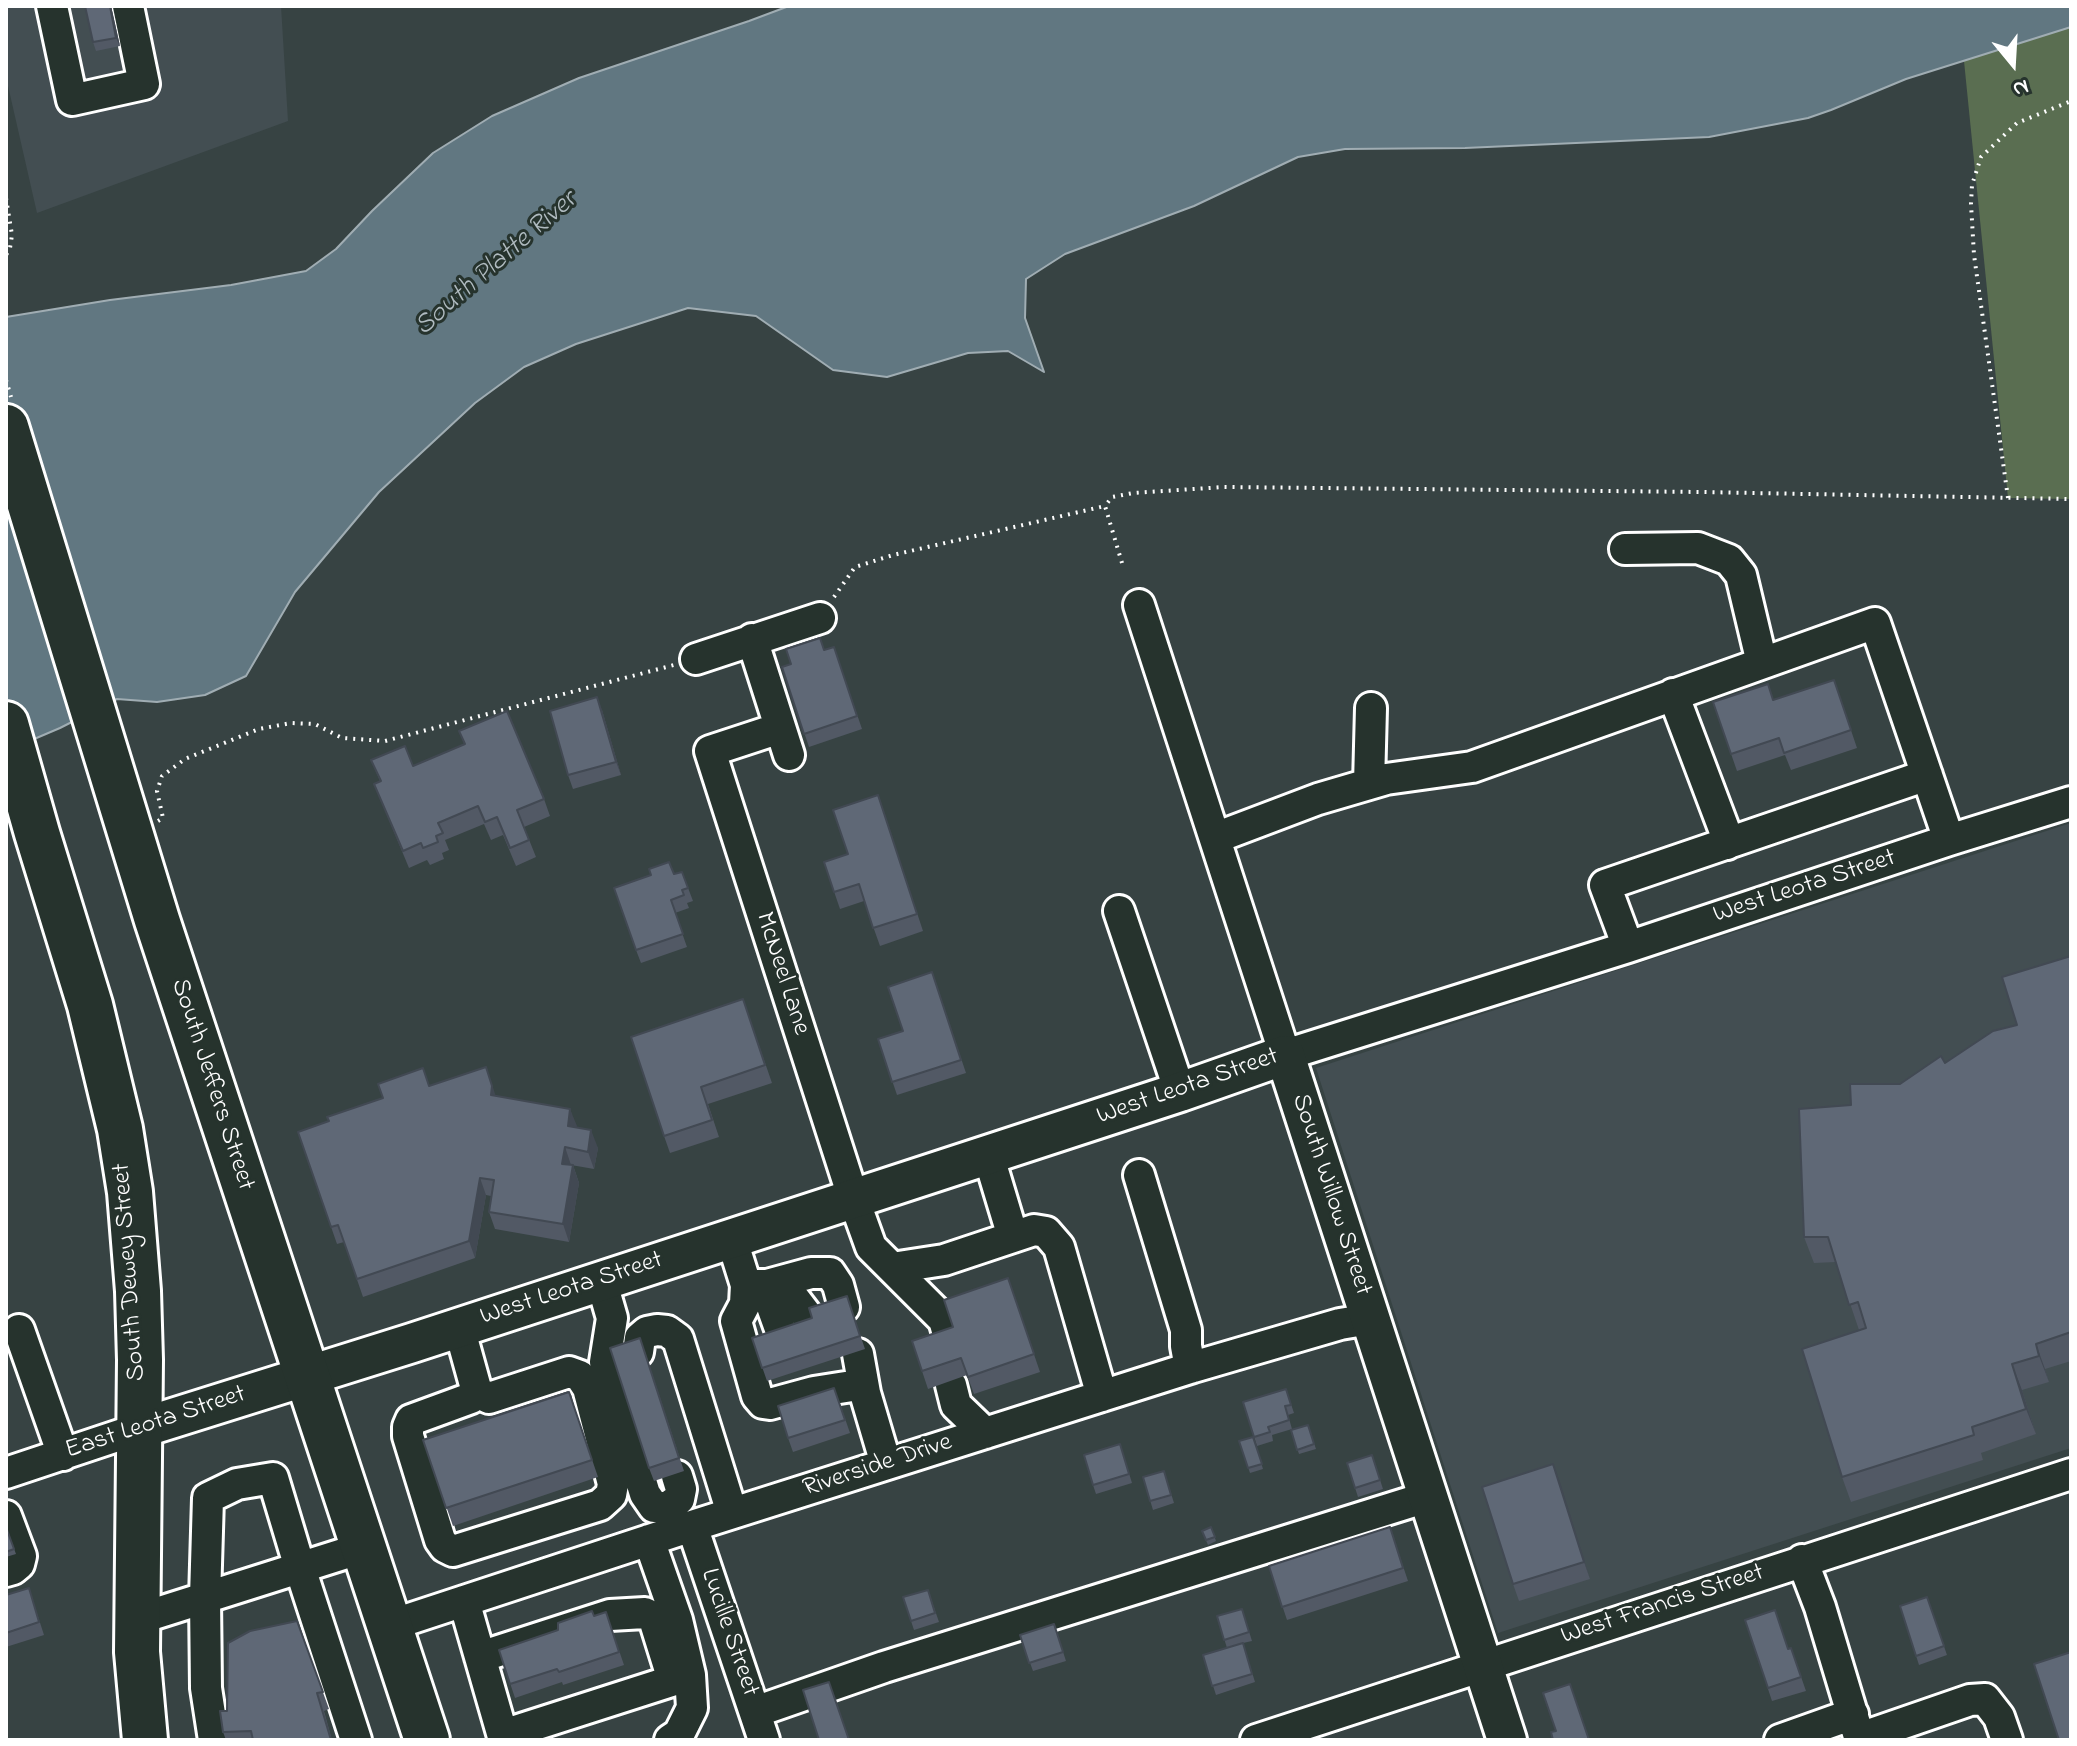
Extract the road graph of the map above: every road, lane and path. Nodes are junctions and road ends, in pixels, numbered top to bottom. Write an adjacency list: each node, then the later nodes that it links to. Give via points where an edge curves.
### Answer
1 (52, 6): 2 (street, via 72,100 144,84)
2 (128, 6)
3 (2071, 101): 7 (path, via 2017,123 1981,157 1972,185 1976,281)
4 (6, 198): 5 (path, via 12,235)
5 (6, 255)
6 (6, 427): 48 (highway, South Jeffers Street, via 115,789)
7 (2008, 498): 8 (path); 9 (path, via 1224,487 1133,493 1112,497)
8 (2071, 499)
9 (1105, 506): 11 (path); 13 (path, via 855,567)
10 (1625, 549): 16 (street, via 1698,548 1729,560 1741,575)
11 (1122, 563)
12 (1139, 605): 24 (street, South Willow Street)
13 (820, 618): 14 (street)
14 (752, 639): 15 (street); 33 (street, McNeel Lane, via 784,742 710,751)
15 (696, 659): 23 (path, via 385,741 342,738 315,724 259,729 185,759 162,776 157,791 163,818)
16 (1762, 663): 17 (street); 20 (street, via 1875,623)
17 (1673, 694): 21 (street, via 1472,767); 26 (street)
18 (1371, 708): 21 (street)
19 (6, 724): 53 (highway, South Dewey Street, via 90,1005 120,1129 138,1291)
20 (1927, 775): 25 (street); 26 (street)
21 (1369, 784): 24 (street)
22 (2071, 802): 25 (street, West Leota Street)
23 (150, 825)
24 (1215, 838): 29 (street, South Willow Street)
25 (1949, 840): 28 (street, West Leota Street)
26 (1727, 844): 28 (street, via 1605,885)
27 (1119, 911): 30 (street)
28 (1628, 947): 29 (street, West Leota Street)
29 (1285, 1055): 30 (main road, West Leota Street); 40 (main road, South Willow Street)
30 (1180, 1092): 31 (main road, West Leota Street)
31 (988, 1154): 33 (main road, West Leota Street); 35 (street)
32 (1139, 1175): 47 (street, via 1186,1330)
33 (853, 1197): 34 (main road, West Leota Street); 36 (street, McNeel Lane, via 871,1247)
34 (731, 1237): 37 (main road, West Leota Street); 38 (street)
35 (1013, 1237): 36 (street, via 944,1260); 52 (street, via 1046,1232 1059,1247)
36 (892, 1268): 44 (street, McNeel Lane, via 944,1320)
37 (601, 1280): 41 (main road, West Leota Street); 63 (street, via 612,1318 605,1362 645,1494)
38 (756, 1285): 39 (street, via 830,1273); 43 (street); 49 (street, via 736,1321 757,1396 770,1404)
39 (844, 1307)
40 (1370, 1319): 47 (street, Riverside Drive); 60 (main road, South Willow Street)
41 (459, 1327): 48 (main road, West Leota Street); 51 (street)
42 (19, 1330): 55 (street)
43 (791, 1338)
44 (940, 1349)
45 (638, 1352): 61 (street, via 647,1332 667,1331 678,1339)
46 (858, 1354): 49 (street)
47 (1190, 1368): 52 (street, Riverside Drive)
48 (306, 1375): 53 (main road, East Leota Street); 65 (highway, South Jeffers Street)
49 (818, 1382): 56 (street)
50 (952, 1390): 54 (street)
51 (477, 1392): 64 (street, via 411,1420 408,1427 440,1540 453,1551); 64 (street, via 489,1398 569,1372 580,1376 588,1388 613,1484 611,1495 600,1505)
52 (1102, 1396): 54 (street, Riverside Drive)
53 (138, 1429): 55 (street, East Leota Street); 71 (highway, South Dewey Street)
54 (985, 1433): 56 (street, Riverside Drive)
55 (63, 1455): 57 (street, East Leota Street)
56 (886, 1464): 61 (street, Riverside Drive)
57 (6, 1473)
58 (2071, 1474): 66 (street, West Francis Street)
59 (677, 1476): 63 (street, via 681,1489)
60 (1427, 1497): 74 (main road, South Willow Street); 76 (street, via 884,1667)
61 (732, 1513): 63 (street, Riverside Drive)
62 (6, 1516): 68 (street, via 21,1556 19,1564)
63 (671, 1526): 70 (street, Riverside Drive); 75 (street); 76 (street, Lucille Street)
64 (470, 1545): 70 (street)
65 (362, 1548): 67 (street); 72 (highway, South Jeffers Street)
66 (1802, 1560): 74 (street, West Francis Street); 77 (street)
67 (300, 1568): 69 (street); 69 (street, via 273,1478 237,1484 208,1498); 81 (street)
68 (6, 1571)
69 (205, 1598): 71 (street); 80 (street, via 206,1688)
70 (474, 1598): 72 (street, Riverside Drive); 73 (street)
71 (138, 1619): 79 (highway, South Dewey Street)
72 (388, 1626): 82 (highway, South Jeffers Street)
73 (480, 1657): 75 (street, via 610,1615 645,1613 654,1619); 78 (street)
74 (1482, 1667): 84 (street, West Francis Street); 85 (main road, South Willow Street)
75 (681, 1677): 78 (street); 83 (street, via 692,1708 679,1734)
76 (759, 1726)
77 (1858, 1731): 86 (street); 87 (street, via 1985,1699)
78 (504, 1738)
79 (145, 1740)
80 (214, 1740)
81 (356, 1740)
82 (427, 1740)
83 (670, 1740)
84 (1256, 1740)
85 (1507, 1740)
86 (1780, 1740)
87 (2007, 1740)

